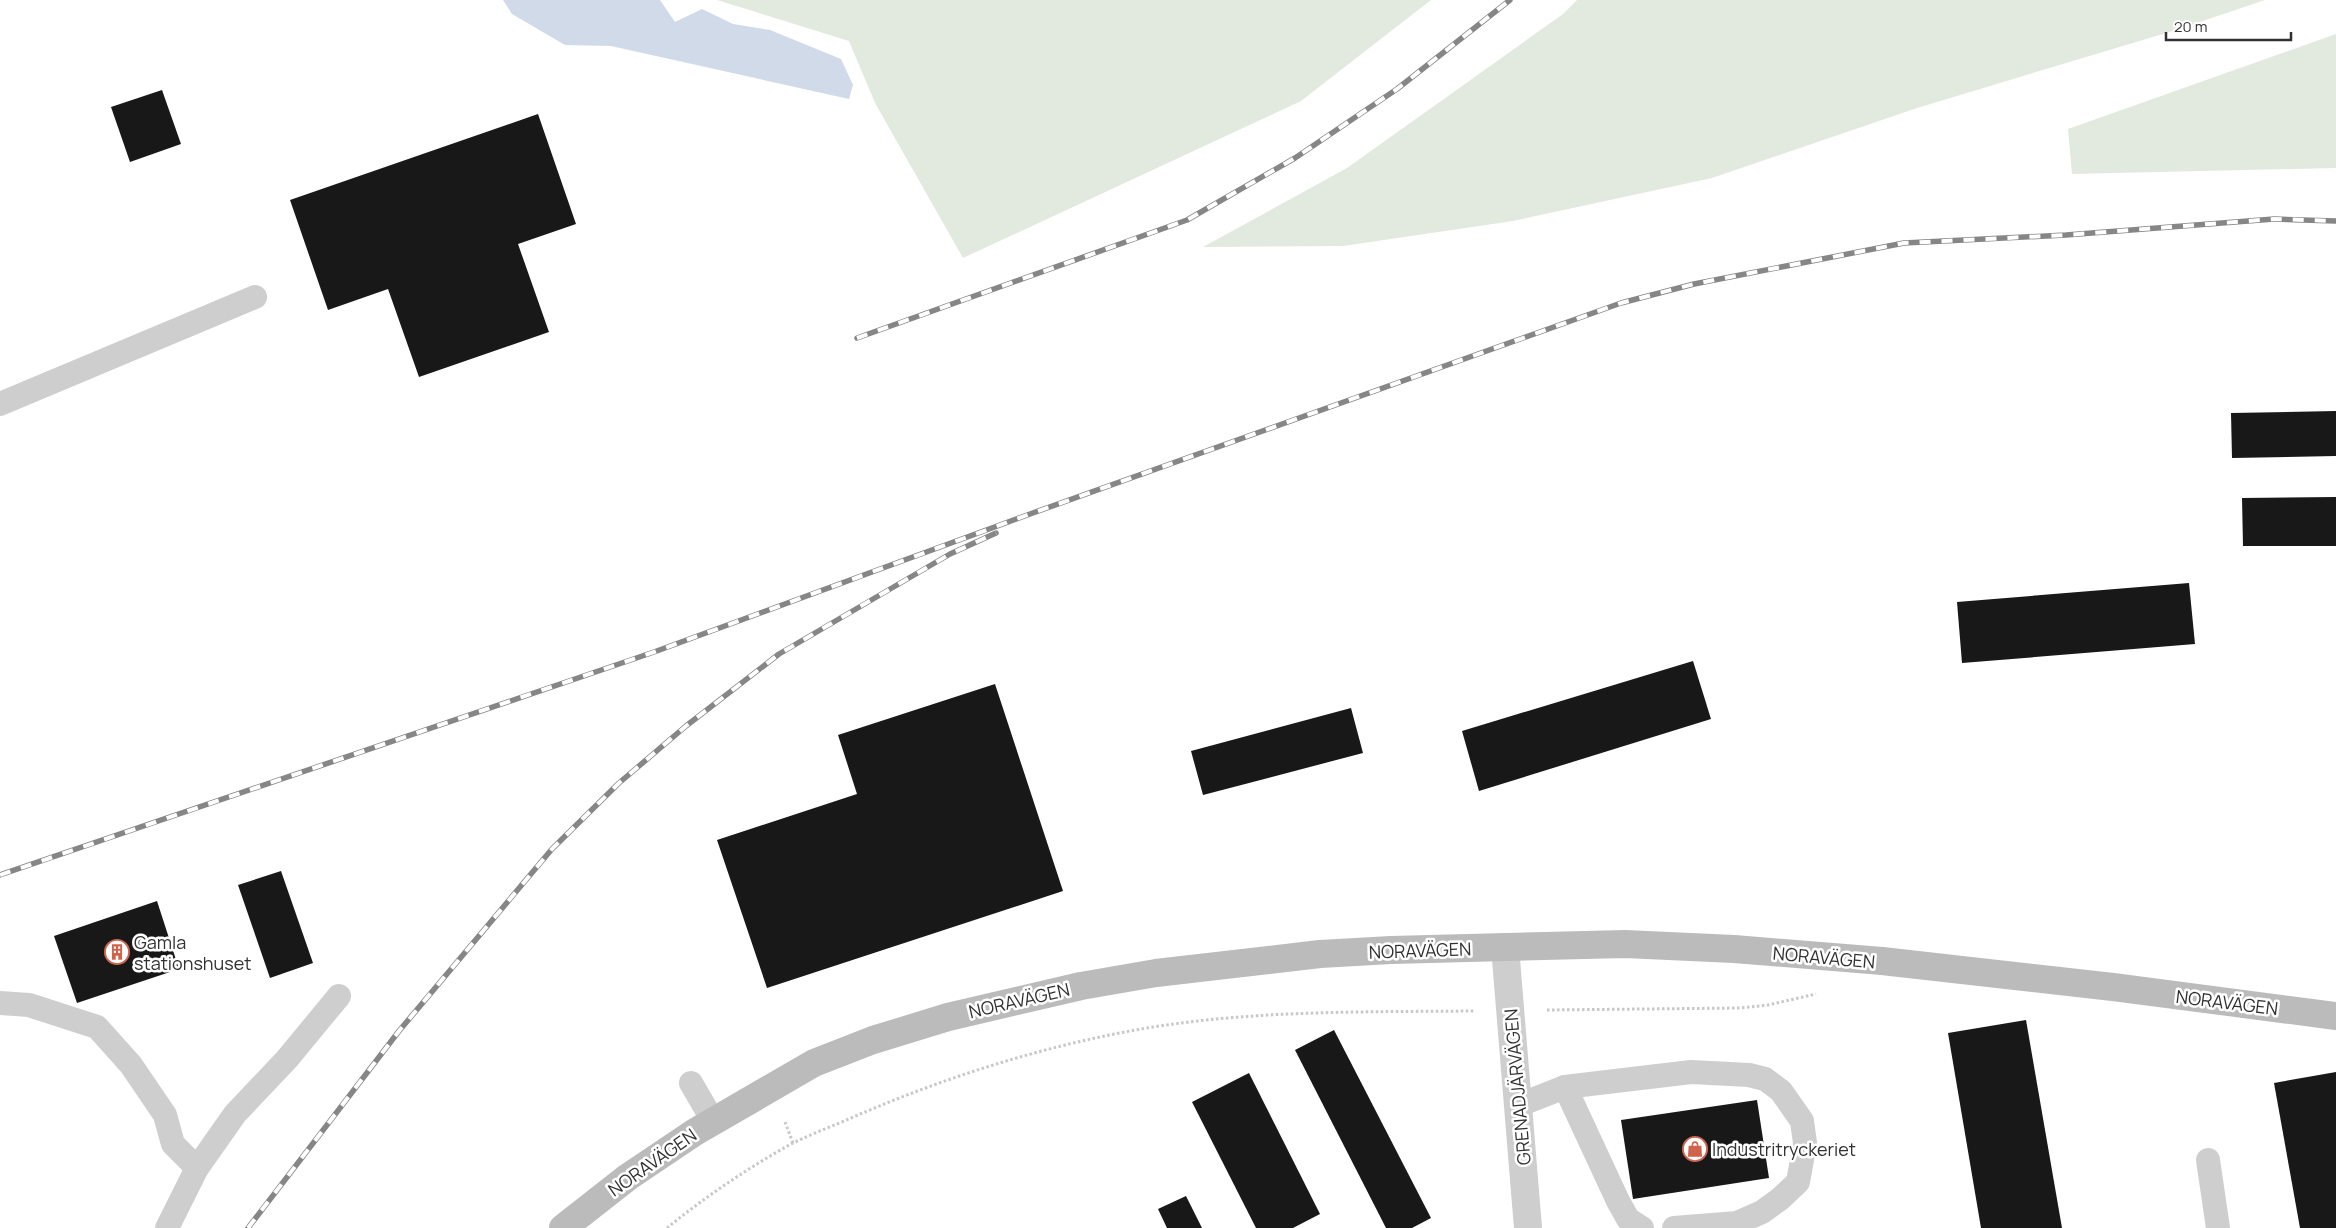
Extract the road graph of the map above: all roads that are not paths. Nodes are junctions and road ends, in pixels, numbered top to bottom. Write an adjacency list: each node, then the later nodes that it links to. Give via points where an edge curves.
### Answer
1 (256, 297): 2 (lane)
2 (0, 404)
3 (1505, 947): 6 (street, NORAVÄGEN, via 1625,944 1744,950 2084,984); 9 (street, GRENADJÄRVÄGEN); 10 (street, NORAVÄGEN, via 1320,954 1156,973 1081,986 948,1017 873,1040 814,1063)
4 (339, 996): 12 (lane, via 287,1059 235,1114)
5 (0, 1004): 12 (lane, via 29,1005 97,1027 131,1066 165,1115 173,1144)
6 (2336, 1016)
7 (691, 1083): 10 (lane)
8 (1565, 1087): 9 (lane); 16 (lane, via 1618,1201 1628,1219); 17 (lane, via 1692,1072 1748,1075 1765,1079 1781,1091 1802,1121 1805,1143 1798,1182 1762,1212 1737,1223)
9 (1519, 1105): 15 (street, GRENADJÄRVÄGEN)
10 (713, 1121): 14 (street, NORAVÄGEN, via 628,1177)
11 (2208, 1160): 18 (lane)
12 (197, 1168): 13 (lane)
13 (167, 1228)
14 (563, 1228)
15 (1528, 1228)
16 (1642, 1228)
17 (1674, 1228)
18 (2218, 1228)

